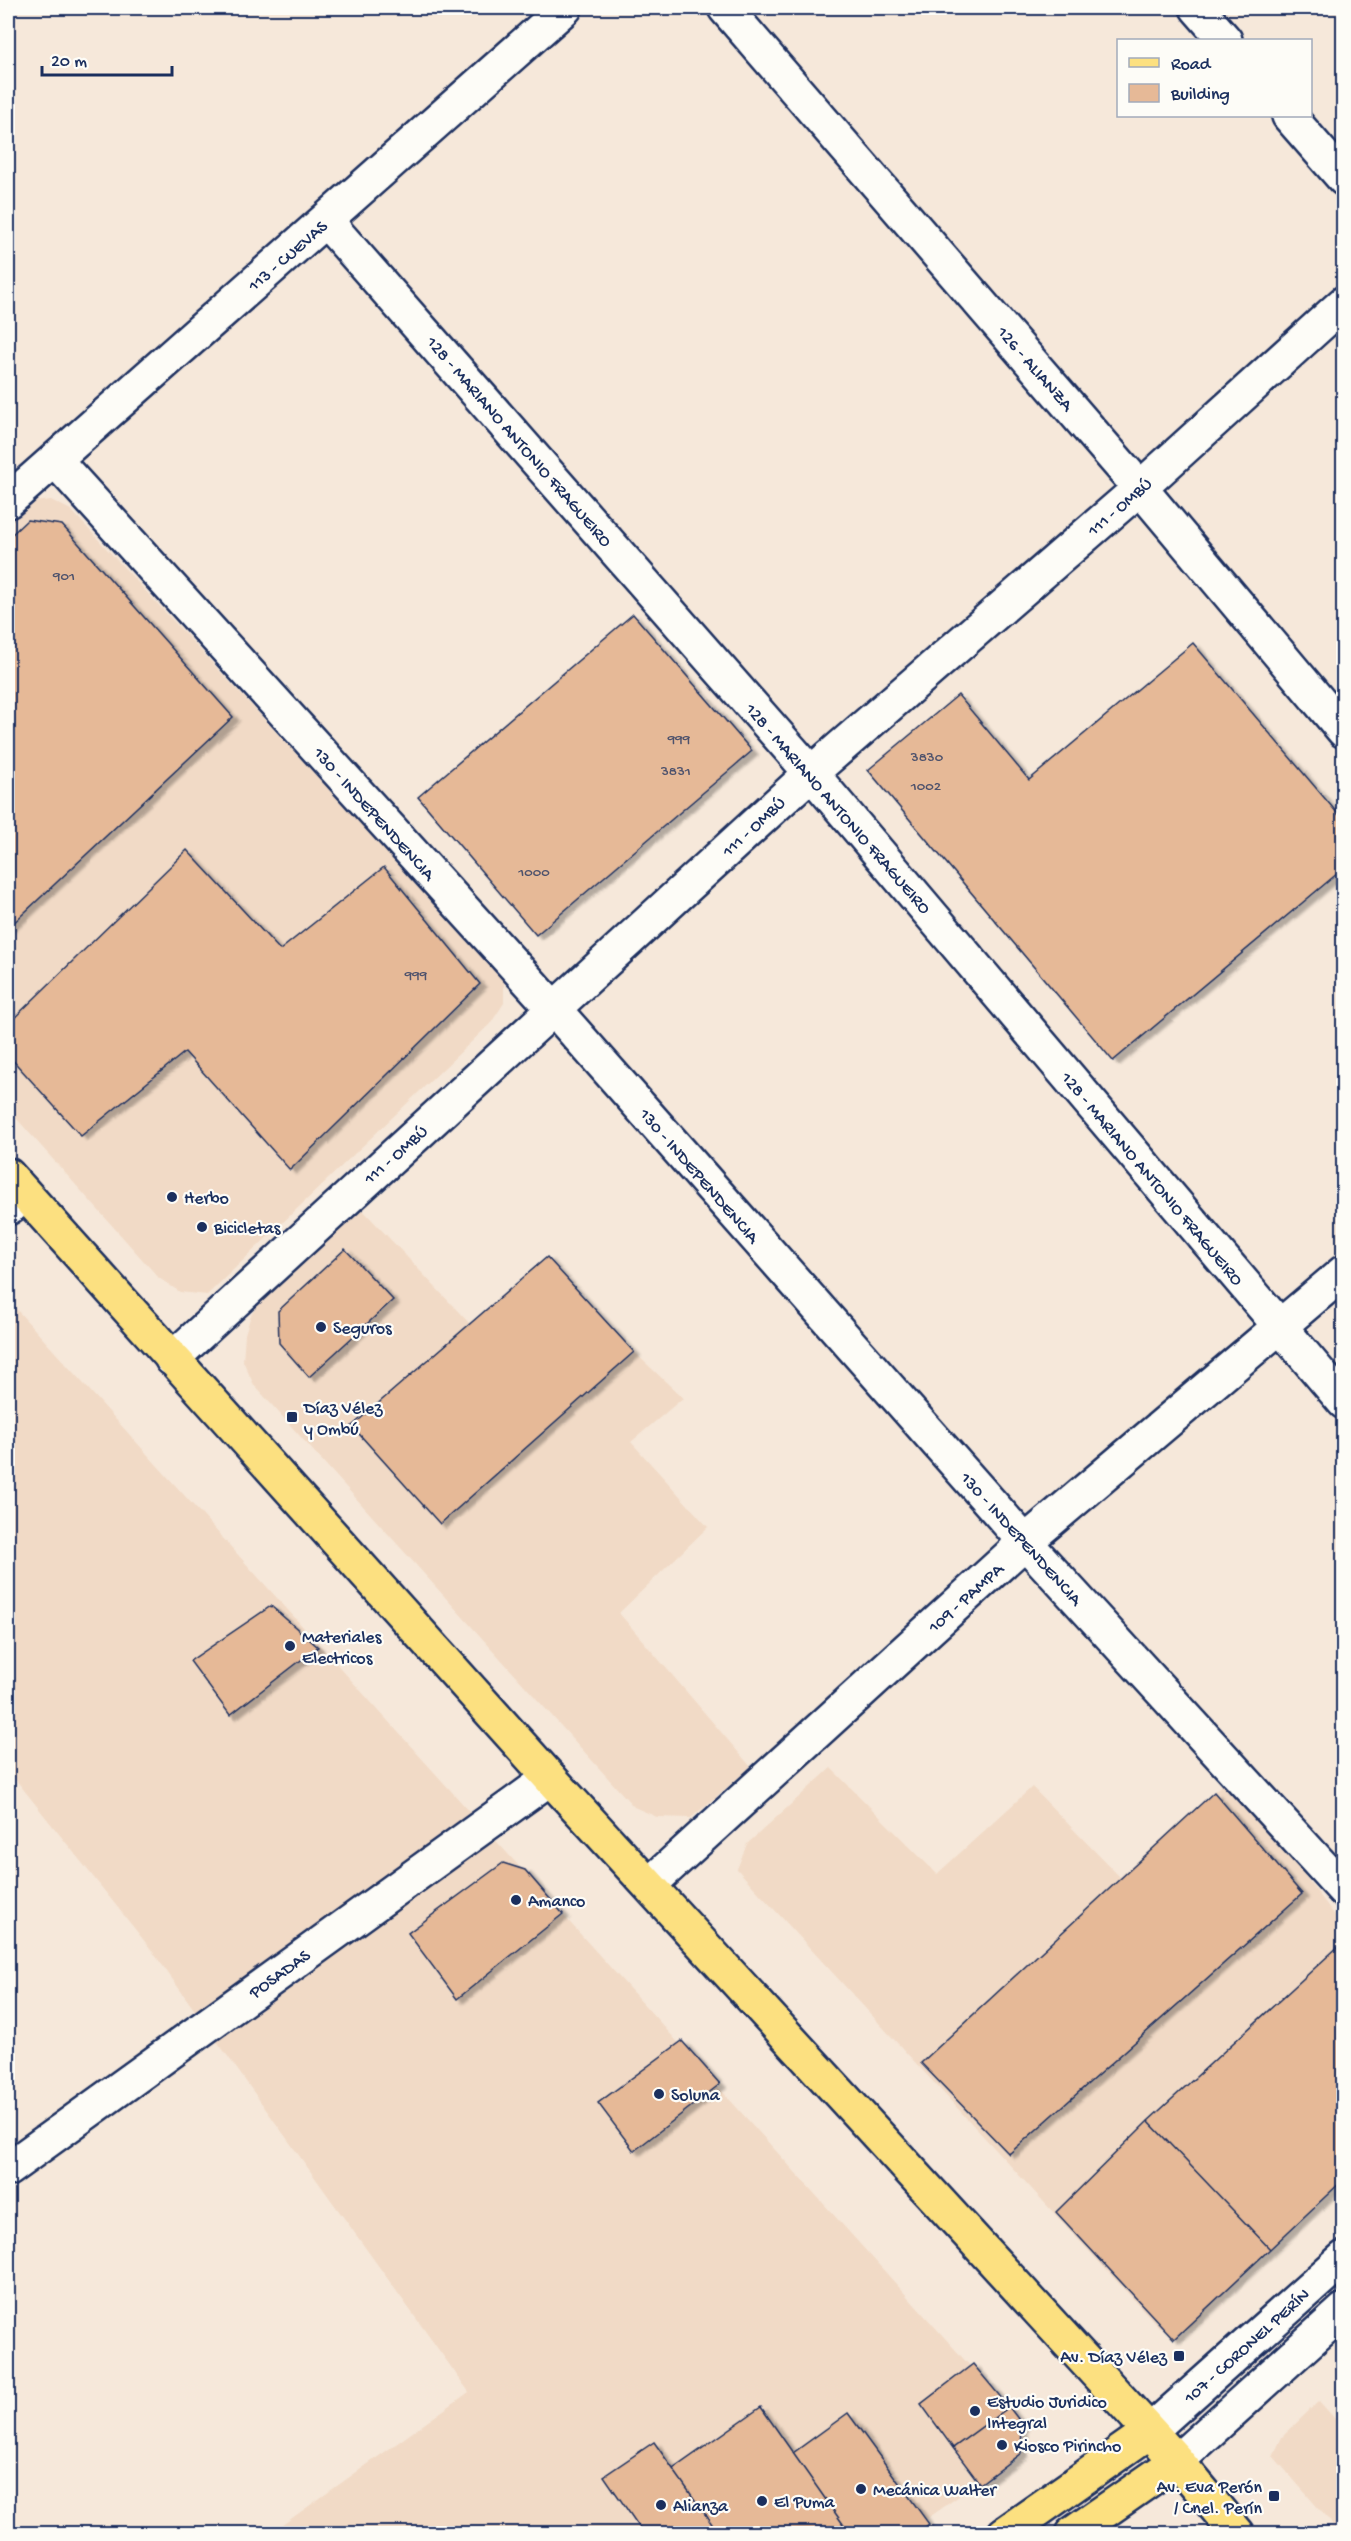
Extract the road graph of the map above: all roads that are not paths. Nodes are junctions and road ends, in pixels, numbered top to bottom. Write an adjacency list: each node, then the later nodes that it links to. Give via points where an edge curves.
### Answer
1 (565, 8): 7 (street, 113 - CUEVAS)
2 (725, 8): 10 (street, 126 - ALIANZA)
3 (1197, 8): 4 (street)
4 (1224, 39)
5 (1290, 117): 6 (street)
6 (1344, 179)
7 (327, 221): 9 (street, 113 - CUEVAS); 13 (street, 128 - MARIANO ANTONIO FRAGUEIRO)
8 (1344, 303): 10 (street, 111 - OMBÚ)
9 (55, 460): 11 (street, 113 - CUEVAS); 14 (street, 130 - INDEPENDENCIA)
10 (1140, 488): 12 (street, 126 - ALIANZA); 13 (street, 111 - OMBÚ)
11 (8, 501)
12 (1344, 732)
13 (811, 773): 14 (street, 111 - OMBÚ); 17 (street, 128 - MARIANO ANTONIO FRAGUEIRO)
14 (554, 1009): 18 (street, 111 - OMBÚ); 20 (street, 130 - INDEPENDENCIA)
15 (13, 1193): 18 (main road)
16 (1344, 1272): 17 (street, 109 - PAMPA)
17 (1279, 1327): 19 (street, 128 - MARIANO ANTONIO FRAGUEIRO); 20 (street, 109 - PAMPA)
18 (172, 1359): 21 (main road)
19 (1344, 1402)
20 (1025, 1542): 22 (street, 109 - PAMPA); 23 (street, 130 - INDEPENDENCIA)
21 (550, 1778): 22 (main road); 24 (street, POSADAS)
22 (649, 1886): 27 (main road)
23 (1344, 1890)
24 (8, 2169)
25 (1344, 2258): 27 (street, 107 - CORONEL PERÍN)
26 (1344, 2310): 28 (street)
27 (1149, 2432): 28 (main road); 29 (main road)
28 (1177, 2461): 30 (main road); 31 (main road)
29 (1004, 2534)
30 (1072, 2534)
31 (1238, 2534)

